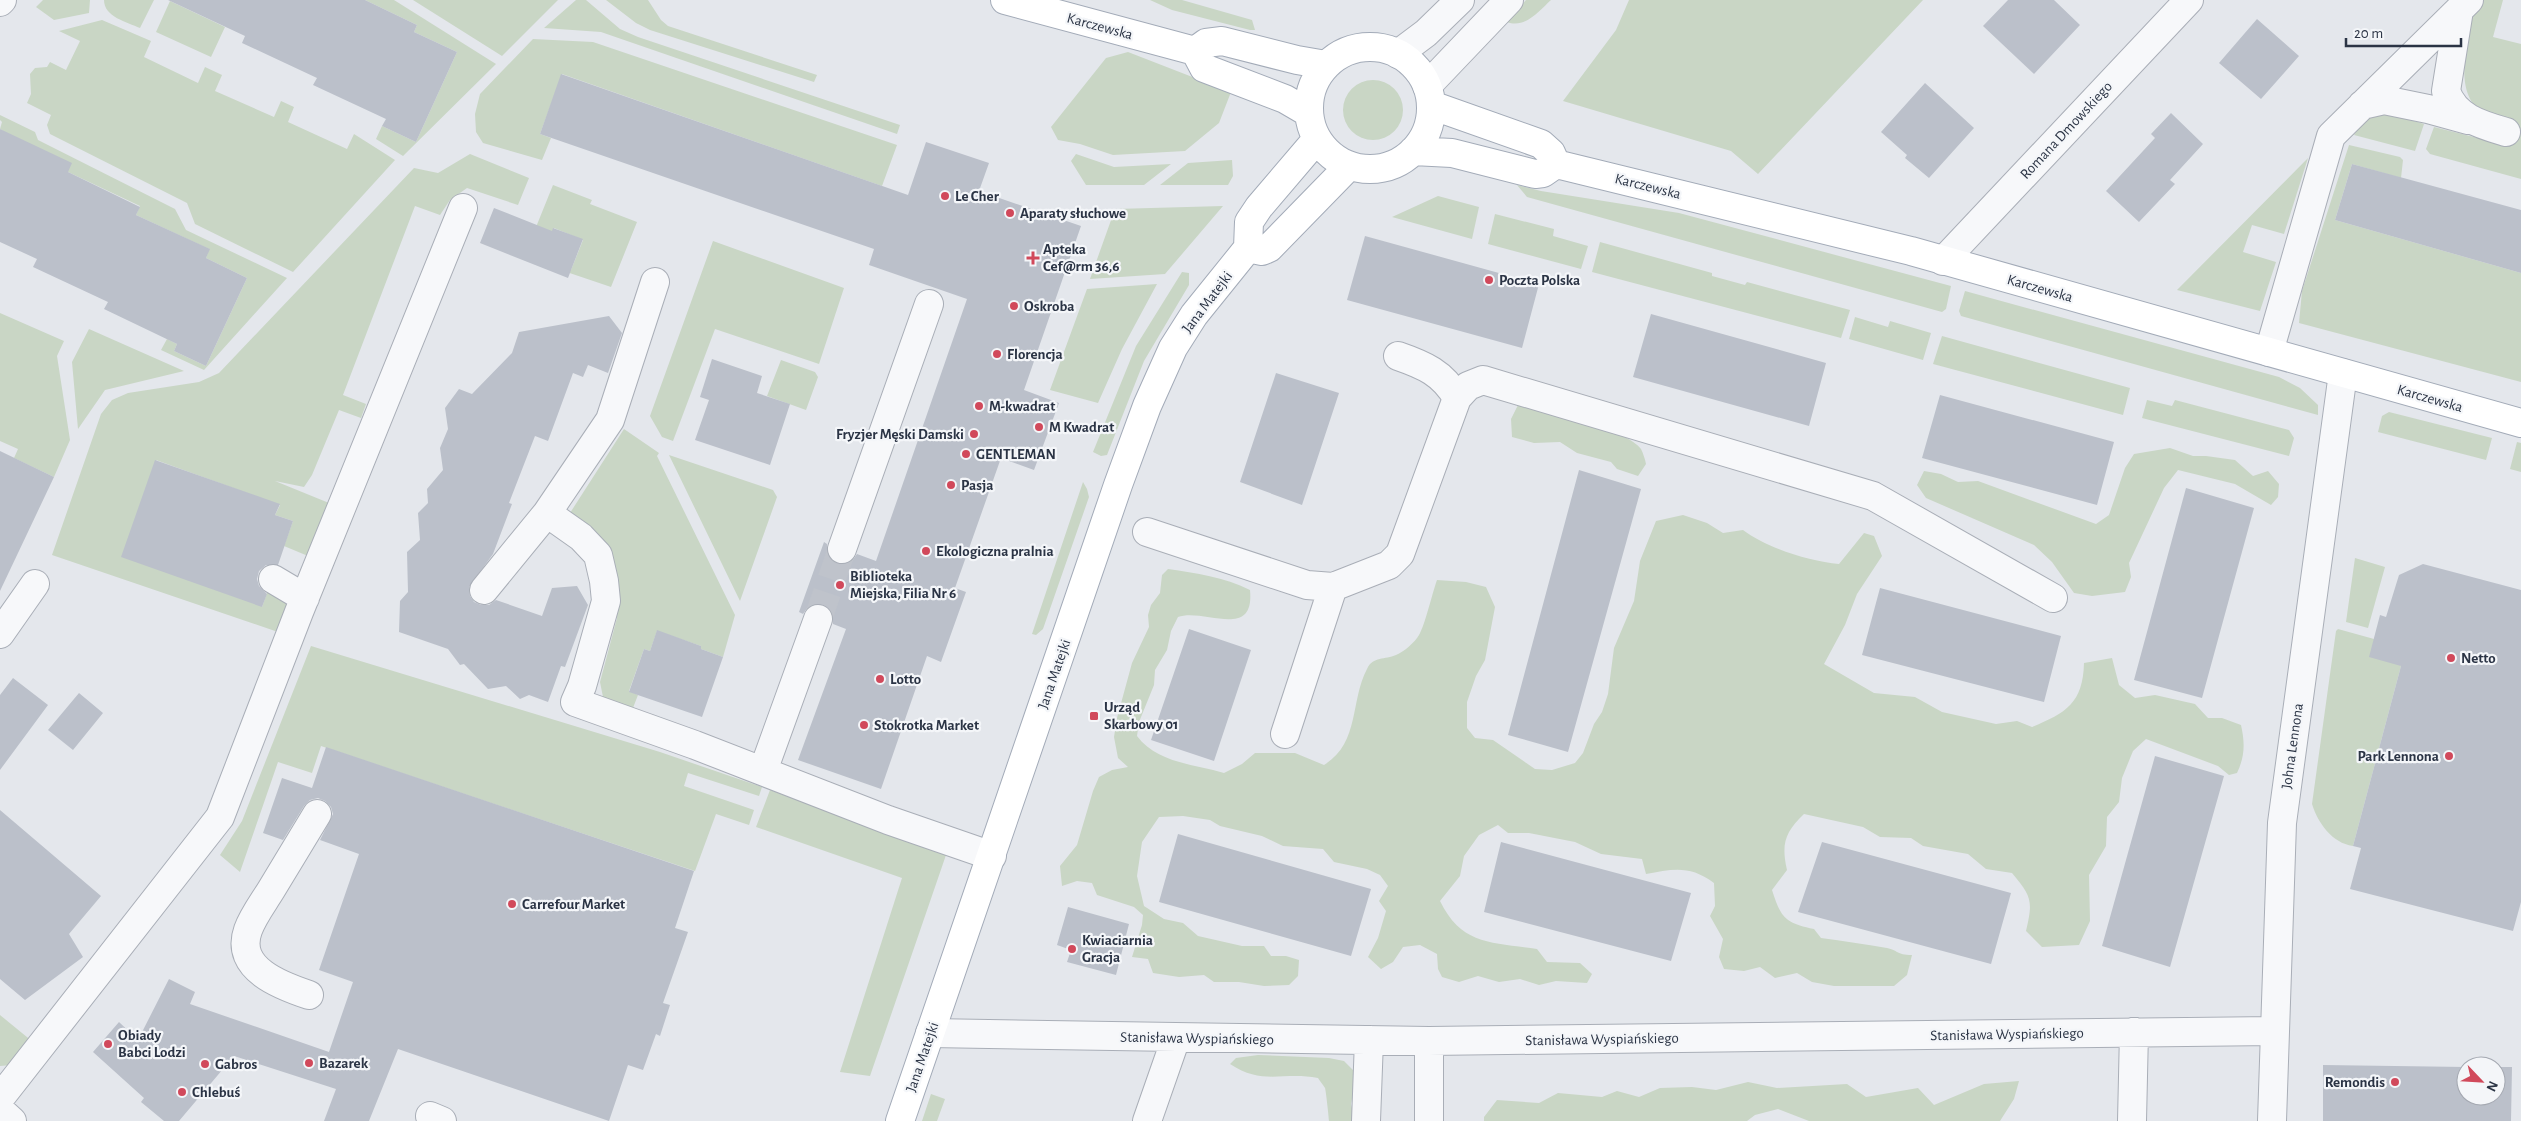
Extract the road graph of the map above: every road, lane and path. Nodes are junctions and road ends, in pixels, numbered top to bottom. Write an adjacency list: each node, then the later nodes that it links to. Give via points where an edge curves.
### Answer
1 (1005, 0): 6 (main road, Karczewska)
2 (1460, 0): 7 (street, via 1426,33)
3 (1509, 0): 9 (street)
4 (2190, 0): 20 (street, Romana Dmowskiego)
5 (2464, 5): 10 (street); 12 (street, via 2446,91 2448,99)
6 (1195, 51): 8 (main road, via 1206,43 1222,41); 11 (main road, via 1204,68 1285,99)
7 (1398, 54): 8 (main road, via 1378,47 1364,47 1350,50); 9 (main road, via 1415,66)
8 (1326, 65): 11 (main road, via 1312,87)
9 (1429, 95): 15 (main road, via 1427,130); 16 (main road, via 1541,144 1551,153)
10 (2362, 105): 12 (street, via 2384,100); 23 (street, via 2331,136)
11 (1309, 113): 14 (main road)
12 (2472, 122): 13 (street)
13 (2506, 132)
14 (1317, 139): 17 (main road, via 1325,150); 19 (main road, via 1249,222)
15 (1413, 151): 16 (main road, via 1452,153 1535,174 1543,173); 17 (main road, via 1402,160 1376,169)
16 (1556, 164): 20 (main road, Karczewska)
17 (1349, 166): 19 (main road, via 1268,248 1262,251)
18 (463, 208): 35 (street)
19 (1248, 248): 42 (main road, Jana Matejki, via 1194,316 1156,383)
20 (1943, 261): 23 (main road, Karczewska)
21 (655, 282): 28 (street, via 610,420)
22 (929, 304): 30 (street)
23 (2269, 352): 25 (main road, Karczewska)
24 (1398, 356): 26 (street, via 1435,371 1448,382)
25 (2343, 374): 27 (main road, Karczewska); 44 (street, Johna Lennona, via 2282,823)
26 (1457, 398): 33 (street, via 1400,554 1389,565); 36 (street, via 1468,386 1483,380 1873,496)
27 (2521, 424)
28 (547, 514): 34 (street); 40 (street, via 581,537 598,556 604,581 606,601 575,702)
29 (1147, 532): 33 (street, via 1284,579)
30 (842, 549)
31 (273, 579): 35 (street)
32 (35, 584): 38 (street)
33 (1333, 587): 39 (street)
34 (484, 590)
35 (305, 598): 50 (street, via 220,817)
36 (2053, 598)
37 (818, 619): 40 (street)
38 (0, 634)
39 (1285, 734)
40 (763, 771): 42 (street)
41 (317, 814): 43 (street, via 253,920 245,943 249,957 267,977 279,985)
42 (992, 856): 46 (main road, Jana Matejki)
43 (309, 995)
44 (2274, 1031): 45 (street, Stanisława Wyspiańskiego); 58 (street, Johna Lennona)
45 (2134, 1032): 49 (street, Stanisława Wyspiańskiego); 57 (street)
46 (930, 1033): 47 (street, Stanisława Wyspiańskiego); 53 (main road, Jana Matejki)
47 (1176, 1038): 48 (street, Stanisława Wyspiańskiego); 54 (street)
48 (1369, 1040): 49 (street, Stanisława Wyspiańskiego); 55 (street)
49 (1429, 1041): 56 (street)
50 (0, 1098)
51 (0, 1110): 52 (street)
52 (12, 1121)
53 (900, 1121)
54 (1147, 1121)
55 (1366, 1121)
56 (1429, 1121)
57 (2132, 1121)
58 (2272, 1121)

